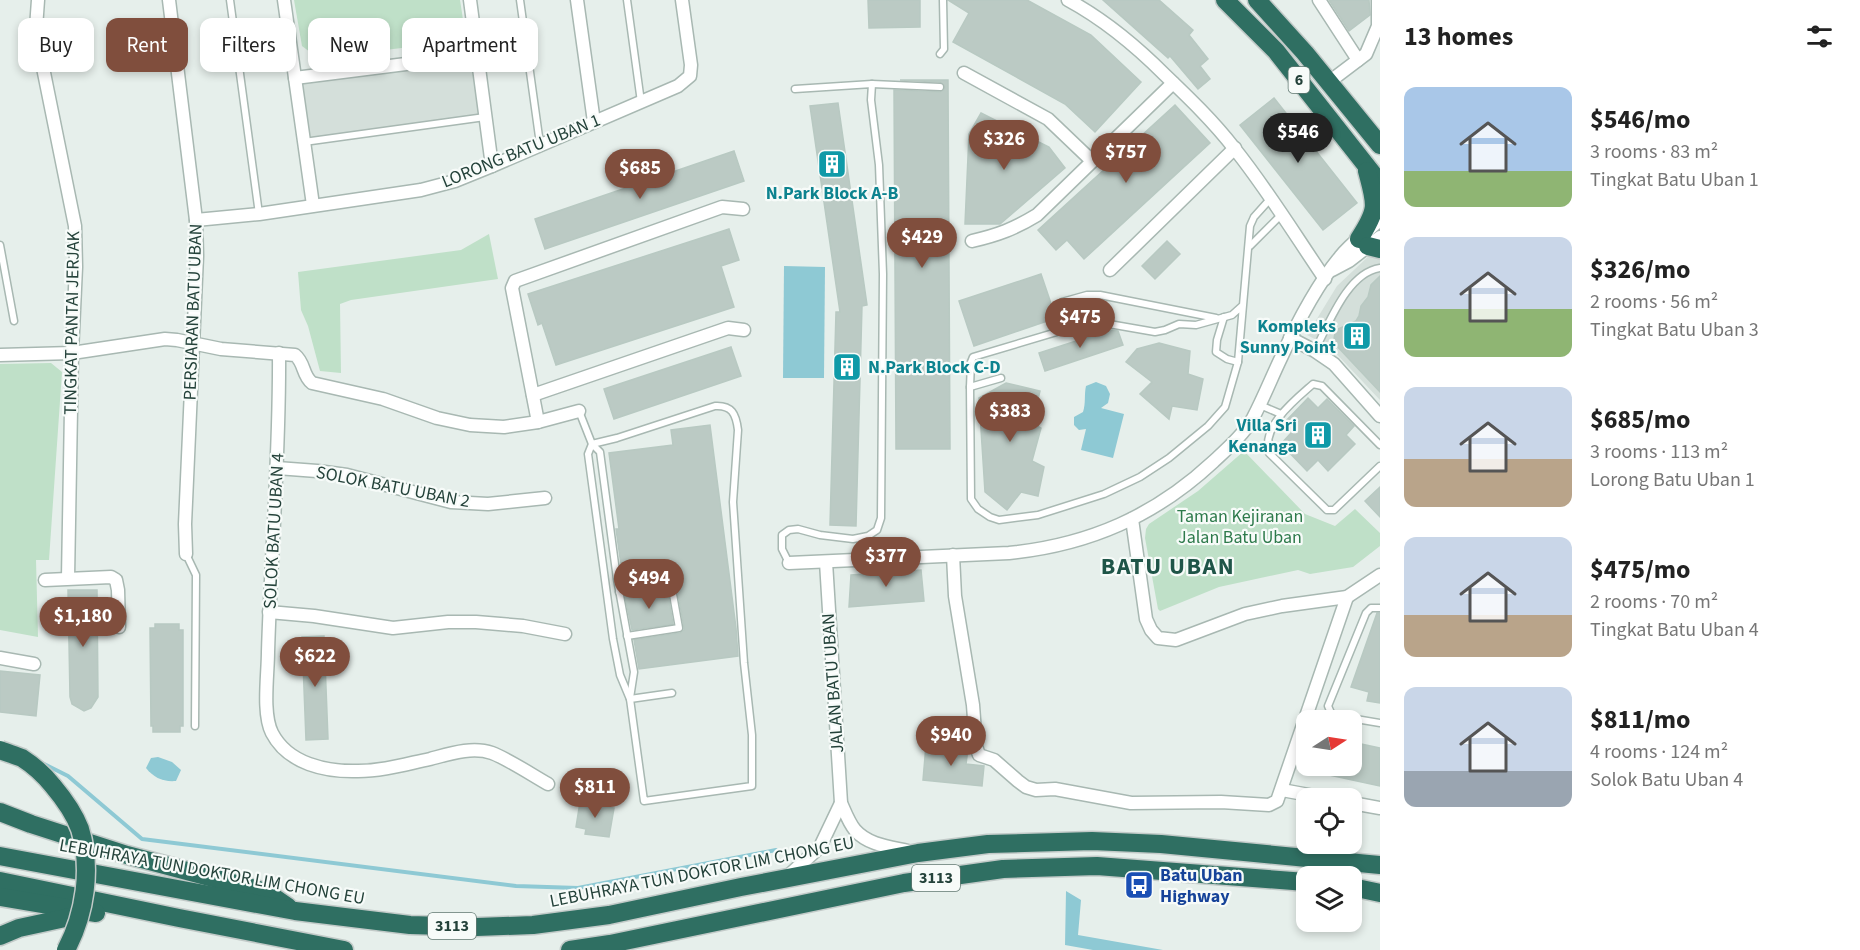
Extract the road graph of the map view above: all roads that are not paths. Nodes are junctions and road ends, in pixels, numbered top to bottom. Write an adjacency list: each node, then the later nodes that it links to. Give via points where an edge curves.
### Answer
1 (38, 0): 61 (street, TINGKAT PANTAI JERJAK, via 38,43 75,226)
2 (170, 0): 44 (street, PERSIARAN BATU UBAN)
3 (230, 0): 42 (lane)
4 (284, 0): 22 (street)
5 (470, 0): 16 (street)
6 (520, 0): 32 (lane)
7 (577, 0): 30 (street)
8 (627, 0): 28 (lane)
9 (682, 0): 28 (street, LORONG BATU UBAN 1, via 690,76 678,86)
10 (943, 0): 17 (lane, via 944,49)
11 (1068, 0): 23 (street, via 1132,42)
12 (1226, 0): 37 (highway, 6, via 1276,51)
13 (1257, 0): 24 (highway, 6)
14 (1319, 0): 18 (street)
15 (1378, 0): 18 (street, via 1378,26 1366,54)
16 (472, 18)
17 (940, 54)
18 (1358, 60): 24 (street)
19 (402, 64): 22 (street)
20 (479, 72): 29 (street)
21 (963, 73): 35 (street, via 1048,119)
22 (295, 78): 31 (street)
23 (1173, 82): 34 (street); 35 (street)
24 (1329, 82): 33 (highway, 6)
25 (872, 84): 26 (lane); 27 (lane); 82 (lane, via 883,274 881,518 877,530 853,539 789,530 782,535 781,544)
26 (940, 87)
27 (795, 89)
28 (641, 102): 30 (street, LORONG BATU UBAN 1)
29 (485, 117): 31 (lane); 36 (street)
30 (594, 122): 32 (street, LORONG BATU UBAN 1)
31 (304, 142): 40 (street)
32 (540, 144): 36 (street, LORONG BATU UBAN 1)
33 (1380, 145)
34 (1234, 148): 39 (street); 51 (street)
35 (1092, 161): 46 (street, via 1037,215 998,236)
36 (492, 166): 40 (street, LORONG BATU UBAN 1, via 421,190)
37 (1366, 166): 38 (highway, 6); 47 (highway, via 1374,196)
38 (1380, 183)
39 (1271, 198): 43 (street); 49 (lane, via 1254,217)
40 (313, 206): 42 (street, LORONG BATU UBAN 1)
41 (743, 209): 67 (street, via 722,207 515,281 512,288)
42 (259, 214): 44 (street, LORONG BATU UBAN 1)
43 (1281, 215): 49 (lane); 52 (street)
44 (196, 220): 59 (street, PERSIARAN BATU UBAN)
45 (1380, 220): 47 (street)
46 (972, 241)
47 (1372, 243): 52 (street, via 1340,257)
48 (0, 245): 56 (lane)
49 (1249, 247): 54 (lane)
50 (1380, 268): 60 (lane, via 1365,272 1347,290)
51 (1110, 270)
52 (1328, 274): 58 (street)
53 (1062, 302): 55 (lane, via 1100,295)
54 (1242, 306): 55 (lane); 64 (lane)
55 (1221, 318): 64 (lane, via 1216,352); 66 (lane, via 1155,332 1087,323 973,357)
56 (14, 321)
57 (744, 330): 67 (street, via 728,328)
58 (1290, 338): 60 (street); 68 (street)
59 (193, 344): 61 (street, via 165,339); 62 (street, via 221,350); 79 (street, PERSIARAN BATU UBAN)
60 (1315, 351): 70 (street, via 1334,364)
61 (72, 353): 63 (street); 84 (street, TINGKAT PANTAI JERJAK)
62 (279, 353): 72 (street, via 300,359 306,378 312,383 383,399 456,423 504,427); 76 (street, SOLOK BATU UBAN 4)
63 (0, 355)
64 (1238, 362): 66 (lane, via 1225,407 1169,458 1104,494 1038,516 999,520 978,509 971,499)
65 (1001, 378): 66 (lane)
66 (970, 387)
67 (533, 394): 72 (street)
68 (1259, 405): 71 (lane); 78 (street, via 1236,440 1200,474)
69 (579, 411): 72 (street); 73 (lane)
70 (1379, 411)
71 (1281, 414): 74 (lane, via 1317,384); 75 (lane, via 1268,442 1269,453 1327,510 1334,510)
72 (538, 422)
73 (592, 444): 86 (lane, via 600,452); 96 (lane, via 588,454 613,639 620,675); 96 (lane, via 715,406 724,406 737,418 733,502 752,735 752,786 644,801)
74 (1380, 445)
75 (1380, 466)
76 (278, 468): 77 (street, SOLOK BATU UBAN 2, via 347,475 451,502 489,504); 89 (street, SOLOK BATU UBAN 4)
77 (545, 498)
78 (1132, 519): 80 (street, via 1101,534 1048,548); 87 (street, via 1146,619 1158,638 1176,640 1245,614)
79 (186, 554): 98 (lane, via 196,574)
80 (953, 555): 81 (street); 101 (street, via 955,596 979,755 994,760 1026,787 1131,803 1269,805 1277,801)
81 (826, 562): 82 (street); 103 (street, JALAN BATU UBAN)
82 (789, 563)
83 (1380, 575): 87 (street)
84 (68, 579): 85 (street); 90 (street, via 116,580)
85 (45, 580)
86 (619, 592): 92 (lane); 92 (lane, via 671,584 679,628)
87 (1347, 597): 101 (street)
88 (1380, 608): 97 (lane, via 1371,608 1366,613 1328,706 1332,715)
89 (269, 612): 91 (street, via 393,628 476,622); 100 (street, SOLOK BATU UBAN 4, via 267,716 273,736 287,753 305,764 357,771 478,751 492,753)
90 (119, 627)
91 (565, 634)
92 (627, 636): 96 (lane, via 634,672)
93 (0, 658): 94 (street)
94 (34, 664)
95 (672, 693): 96 (lane)
96 (630, 699)
97 (1380, 723)
98 (195, 726)
99 (0, 750): 120 (highway, bridge, via 22,759 46,777 66,801 80,829 85,891 78,923)
100 (548, 784)
101 (1282, 790): 102 (street)
102 (1296, 793)
103 (841, 803): 107 (street, JALAN BATU UBAN, via 864,838); 110 (street, JALAN BATU UBAN, via 820,847)
104 (1362, 805): 105 (street)
105 (1380, 808)
106 (0, 812): 116 (highway, via 127,855 266,892)
107 (918, 853): 109 (highway, LEBUHRAYA TUN DOKTOR LIM CHONG EU / 3113, via 988,844 1092,841); 110 (highway, LEBUHRAYA TUN DOKTOR LIM CHONG EU / 3113)
108 (0, 856): 116 (highway, LEBUHRAYA TUN DOKTOR LIM CHONG EU / 3113)
109 (1380, 865)
110 (784, 879): 116 (highway, LEBUHRAYA TUN DOKTOR LIM CHONG EU / 3113, via 609,915 533,925 410,925)
111 (0, 881): 118 (highway)
112 (1296, 881): 122 (highway, 3113, via 1097,866 1003,869 904,883)
113 (1362, 890): 114 (highway)
114 (1380, 893)
115 (0, 897): 117 (highway)
116 (295, 911)
117 (93, 913): 118 (highway); 119 (highway, via 50,920)
118 (179, 918): 121 (highway)
119 (0, 936)
120 (66, 950)
121 (344, 950)
122 (570, 950)

